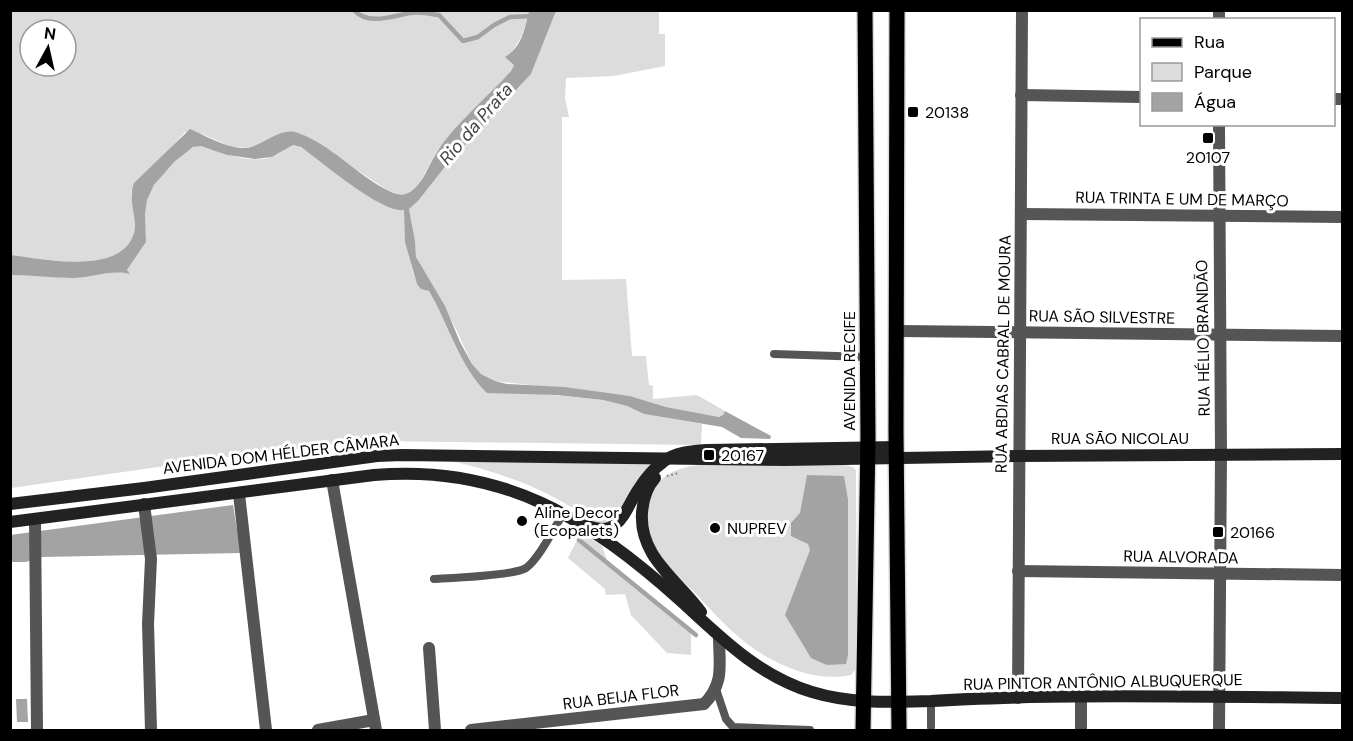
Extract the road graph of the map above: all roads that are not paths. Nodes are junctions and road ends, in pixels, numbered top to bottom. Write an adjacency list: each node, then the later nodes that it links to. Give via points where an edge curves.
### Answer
1 (865, 10): 15 (main road, AVENIDA RECIFE)
2 (897, 10): 10 (main road)
3 (1022, 10): 4 (street, RUA ABDIAS CABRAL DE MOURA)
4 (1021, 95): 5 (street); 7 (street, RUA ABDIAS CABRAL DE MOURA)
5 (1140, 97)
6 (1219, 126): 8 (street, RUA HÉLIO BRANDÃO)
7 (1022, 214): 8 (street, RUA TRINTA E UM DE MARÇO); 11 (street, RUA ABDIAS CABRAL DE MOURA)
8 (1219, 216): 9 (street, RUA TRINTA E UM DE MARÇO); 12 (street, RUA HÉLIO BRANDÃO)
9 (1342, 217)
10 (898, 331): 11 (street, RUA SÃO SILVESTRE); 16 (main road)
11 (1020, 333): 12 (street, RUA SÃO SILVESTRE); 20 (street, RUA ABDIAS CABRAL DE MOURA)
12 (1220, 335): 13 (street, RUA SÃO SILVESTRE); 18 (street, RUA HÉLIO BRANDÃO)
13 (1342, 336)
14 (774, 354): 15 (lane)
15 (867, 357): 17 (main road, AVENIDA RECIFE)
16 (897, 453): 17 (main road, AVENIDA DOM HÉLDER CÂMARA); 20 (main road, RUA SÃO NICOLAU); 43 (main road)
17 (867, 454): 21 (main road, AVENIDA DOM HÉLDER CÂMARA, via 708,450); 22 (main road, AVENIDA DOM HÉLDER CÂMARA); 41 (main road, AVENIDA RECIFE)
18 (1221, 454): 19 (main road, RUA SÃO NICOLAU); 20 (main road, RUA SÃO NICOLAU); 31 (street, RUA HÉLIO BRANDÃO)
19 (1342, 454)
20 (1018, 456): 30 (street, RUA ABDIAS CABRAL DE MOURA)
21 (666, 460): 22 (main road, AVENIDA DOM HÉLDER CÂMARA); 25 (main road, AVENIDA DOM HÉLDER CÂMARA, via 377,456); 27 (main road, AVENIDA DOM HÉLDER CÂMARA, via 648,475 613,527 596,528)
22 (680, 460): 34 (main road, via 663,470 648,488 643,508 644,530 664,571)
23 (332, 480): 24 (main road, AVENIDA DOM HÉLDER CÂMARA); 27 (main road, AVENIDA DOM HÉLDER CÂMARA, via 404,473 460,477 523,494); 44 (street)
24 (239, 494): 26 (main road, AVENIDA DOM HÉLDER CÂMARA); 48 (street)
25 (10, 504)
26 (145, 509): 29 (main road, AVENIDA DOM HÉLDER CÂMARA); 47 (street, via 151,559)
27 (568, 517): 33 (lane, via 525,568 488,576); 34 (main road, AVENIDA DOM HÉLDER CÂMARA, via 651,574)
28 (10, 522): 29 (main road, AVENIDA DOM HÉLDER CÂMARA)
29 (36, 524): 46 (street)
30 (1018, 571): 31 (street, RUA ALVORADA); 39 (street, RUA ABDIAS CABRAL DE MOURA)
31 (1220, 574): 32 (street, RUA ALVORADA); 38 (street, RUA HÉLIO BRANDÃO)
32 (1342, 575)
33 (434, 579)
34 (719, 636): 36 (street, via 720,674); 41 (main road, AVENIDA DOM HÉLDER CÂMARA, via 748,661 789,684 813,693)
35 (429, 648): 50 (street)
36 (716, 689): 51 (street, RUA BEIJA FLOR, via 704,704); 52 (lane, via 726,719 733,727)
37 (1081, 696): 38 (main road, RUA PINTOR ANTÔNIO ALBUQUERQUE); 39 (main road, RUA PINTOR ANTÔNIO ALBUQUERQUE); 55 (street)
38 (1219, 697): 40 (main road, RUA PINTOR ANTÔNIO ALBUQUERQUE); 56 (street, RUA HÉLIO BRANDÃO)
39 (1018, 698): 42 (main road, RUA PINTOR ANTÔNIO ALBUQUERQUE)
40 (1342, 698)
41 (863, 701): 43 (main road, RUA PINTOR ANTÔNIO ALBUQUERQUE); 53 (main road, AVENIDA RECIFE)
42 (931, 701): 43 (main road, RUA PINTOR ANTÔNIO ALBUQUERQUE); 45 (lane)
43 (898, 702): 54 (main road)
44 (375, 725): 49 (street)
45 (931, 727)
46 (36, 730)
47 (151, 730)
48 (266, 730)
49 (318, 730)
50 (435, 730)
51 (471, 730)
52 (810, 730)
53 (863, 730)
54 (899, 730)
55 (1081, 730)
56 (1219, 730)

